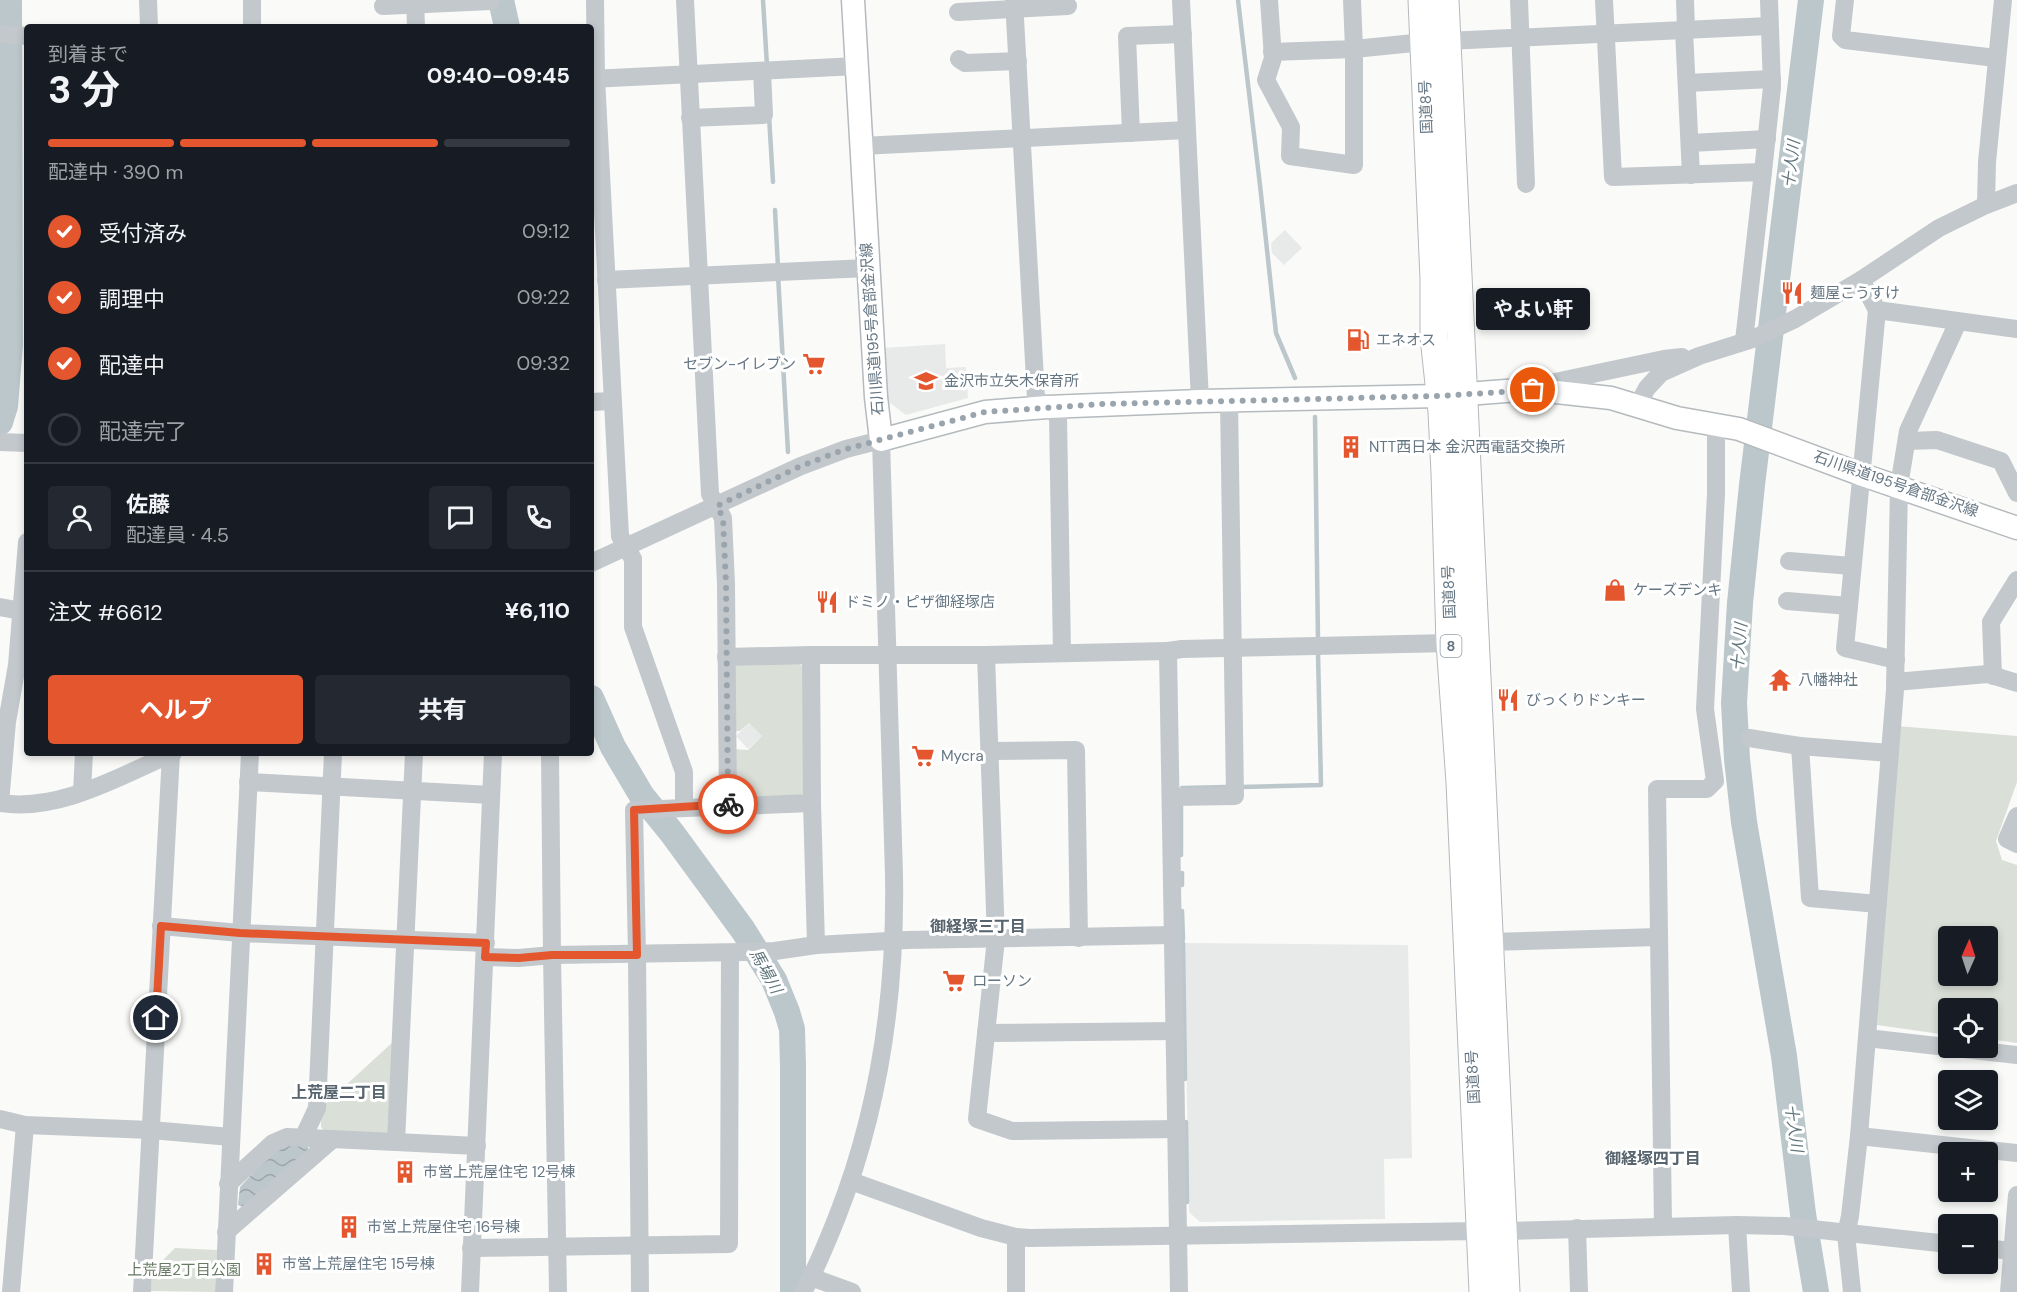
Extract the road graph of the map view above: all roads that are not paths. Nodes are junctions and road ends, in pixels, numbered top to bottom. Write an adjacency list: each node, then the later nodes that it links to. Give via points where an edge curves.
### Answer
1 (148, 0): 23 (street)
2 (252, 0): 24 (street)
3 (596, 0): 42 (street)
4 (685, 0): 41 (street)
5 (853, 0): 39 (main road, 石川県道195号倉部金沢線)
6 (1181, 0): 29 (street)
7 (1269, 0): 35 (street)
8 (1352, 0): 34 (street)
9 (1422, 0): 33 (highway, 国道8号 / 8)
10 (1445, 0): 33 (highway, 国道8号 / 8)
11 (1519, 0): 32 (street)
12 (1604, 0): 30 (street)
13 (1685, 0): 27 (street)
14 (1769, 0): 26 (street)
15 (1845, 0): 36 (street, via 1841,36 1845,40)
16 (2003, 0): 36 (street)
17 (491, 1): 18 (street)
18 (415, 2): 20 (street); 25 (street)
19 (1015, 4): 21 (street); 22 (street); 38 (street)
20 (383, 6)
21 (1068, 6)
22 (958, 12)
23 (149, 24)
24 (252, 24)
25 (416, 24)
26 (1769, 26): 27 (street); 43 (street)
27 (1685, 30): 30 (street); 44 (street)
28 (0, 34): 31 (street)
29 (1183, 34): 46 (street); 47 (street, via 1127,36)
30 (1606, 34): 32 (street); 53 (street, via 1613,177)
31 (24, 35)
32 (1521, 39): 33 (street); 54 (street)
33 (1435, 42): 34 (street); 67 (highway, 国道8号 / 8)
34 (1354, 49): 35 (street); 35 (street, via 1354,165 1290,156 1291,127 1266,80)
35 (1272, 52)
36 (1996, 58): 56 (street)
37 (959, 59): 38 (street, via 965,63)
38 (1018, 61): 48 (street)
39 (857, 66): 40 (street); 51 (main road, 石川県道195号倉部金沢線)
40 (765, 70): 41 (street); 45 (street, via 764,114)
41 (688, 75): 42 (street); 45 (street)
42 (594, 78): 59 (street)
43 (1772, 79): 44 (street); 49 (street)
44 (1687, 83): 50 (street)
45 (690, 118): 58 (street)
46 (1187, 130): 47 (street); 70 (street)
47 (1131, 132): 48 (street)
48 (1023, 137): 51 (street); 73 (street, via 1036,398)
49 (1767, 139): 50 (street); 52 (street)
50 (1690, 143): 53 (street)
51 (861, 146): 57 (main road, 石川県道195号倉部金沢線)
52 (1763, 172): 53 (street); 64 (street)
53 (1691, 175)
54 (1526, 184)
55 (2017, 193): 56 (street)
56 (1986, 205): 60 (street, via 1939,228)
57 (868, 268): 58 (street); 75 (main road, 石川県道195号倉部金沢線)
58 (698, 276): 59 (street); 80 (street, via 710,494)
59 (606, 280): 69 (street)
60 (1861, 280): 61 (street); 64 (street, via 1795,319)
61 (1876, 310): 62 (street); 77 (street)
62 (1958, 322): 63 (street); 76 (street, via 1908,431)
63 (2017, 329)
64 (1748, 340): 65 (street)
65 (1699, 356): 66 (street, via 1664,359); 72 (street, via 1660,373)
66 (1519, 390): 67 (main road); 72 (main road, via 1585,394)
67 (1452, 395): 68 (main road); 91 (highway, 国道8号 / 8, via 1446,504); 137 (highway, 国道8号 / 8)
68 (1229, 400): 70 (main road); 92 (street)
69 (612, 401): 71 (street); 82 (street, via 620,536)
70 (1200, 401): 73 (main road)
71 (594, 402)
72 (1637, 406): 74 (main road)
73 (1047, 407): 75 (main road, via 985,412); 94 (street, via 1058,416)
74 (1716, 424): 77 (main road, 石川県道195号倉部金沢線); 132 (street, via 1705,709 1715,781 1707,789 1657,789)
75 (881, 440): 80 (street, via 801,466); 96 (street)
76 (1907, 441): 78 (street); 79 (street, via 1937,440 2001,461)
77 (1860, 474): 78 (main road, 石川県道195号倉部金沢線); 85 (street)
78 (1899, 486): 81 (main road, 石川県道195号倉部金沢線); 99 (street)
79 (2017, 493)
80 (717, 506): 82 (street); 98 (street, via 723,518)
81 (2017, 528)
82 (626, 547): 84 (street); 124 (street, via 633,559 633,627 684,772)
83 (1789, 561): 85 (street)
84 (594, 562)
85 (1852, 566): 88 (street)
86 (2017, 580): 100 (street, via 1991,622)
87 (1787, 601): 88 (street)
88 (1849, 606): 99 (street, via 1845,648)
89 (0, 607): 90 (street)
90 (24, 611): 121 (street, via 7,722)
91 (1450, 643): 92 (street); 164 (highway, 国道8号 / 8)
92 (1233, 648): 93 (street); 120 (street, via 1235,796)
93 (1168, 651): 94 (street); 120 (street)
94 (1062, 653): 97 (street)
95 (811, 655): 96 (street); 98 (street); 122 (street)
96 (887, 655): 97 (street); 136 (street)
97 (986, 655): 105 (street)
98 (726, 657): 123 (street)
99 (1896, 660): 101 (street)
100 (1993, 676): 101 (street); 102 (street)
101 (1895, 682): 106 (street)
102 (2017, 683)
103 (1749, 738): 104 (street)
104 (1800, 746): 106 (street); 127 (street, via 1810,898)
105 (990, 751): 133 (street, via 1076,750); 134 (street)
106 (1890, 753): 127 (street)
107 (84, 756): 118 (street)
108 (167, 756): 118 (street)
109 (172, 756): 128 (street)
110 (250, 756): 115 (street)
111 (333, 756): 116 (street)
112 (414, 756): 117 (street)
113 (493, 756): 119 (street)
114 (550, 756): 141 (street)
115 (248, 782): 116 (street); 129 (street)
116 (332, 786): 117 (street); 131 (street)
117 (413, 791): 119 (street); 135 (street)
118 (82, 792): 121 (street, via 43,803)
119 (492, 795): 139 (street)
120 (1171, 797): 130 (street)
121 (0, 803)
122 (812, 803): 123 (street); 138 (street)
123 (728, 805): 124 (street)
124 (684, 807): 142 (street, via 634,810)
125 (2017, 816): 126 (street, via 2007,839)
126 (2017, 844)
127 (1878, 904): 145 (street)
128 (161, 926): 129 (street); 150 (street)
129 (240, 933): 131 (street); 152 (street)
130 (1173, 936): 133 (street); 143 (street)
131 (325, 937): 135 (street); 153 (street, via 317,1108)
132 (1658, 937): 137 (street); 162 (street)
133 (1079, 938): 134 (street)
134 (996, 939): 136 (street); 144 (street)
135 (406, 940): 139 (street); 155 (street)
136 (894, 941): 138 (street); 158 (street, via 881,1061)
137 (1490, 942): 164 (highway, 国道8号 / 8)
138 (816, 945): 140 (street)
139 (486, 950): 141 (street, via 519,958); 156 (street)
140 (737, 952): 142 (street); 170 (street, via 729,1244)
141 (552, 955): 142 (street); 171 (street)
142 (637, 955): 170 (street)
143 (1175, 1031): 144 (street); 149 (street)
144 (986, 1033): 149 (street, via 978,1119 1011,1131)
145 (1867, 1038): 146 (street); 151 (street)
146 (2017, 1055)
147 (0, 1119): 148 (street)
148 (25, 1125): 150 (street); 176 (street)
149 (1177, 1129): 168 (street)
150 (151, 1131): 152 (street); 177 (street)
151 (1859, 1136): 157 (street); 166 (street)
152 (231, 1137): 159 (street)
153 (303, 1138): 154 (street); 159 (street, via 287,1137 273,1143)
154 (333, 1139): 155 (street); 165 (street)
155 (396, 1142): 156 (street)
156 (477, 1146): 172 (street)
157 (2017, 1154)
158 (851, 1181): 167 (street); 175 (street)
159 (228, 1184): 165 (street)
160 (2017, 1195): 174 (street)
161 (1737, 1225): 162 (street); 166 (street); 188 (street)
162 (1663, 1227): 163 (street)
163 (1577, 1228): 164 (street); 187 (street)
164 (1492, 1231): 168 (street); 185 (highway, 国道8号 / 8); 186 (highway, 国道8号 / 8)
165 (226, 1232): 178 (street)
166 (1846, 1234): 169 (street); 189 (street)
167 (1016, 1237): 168 (street); 183 (street)
168 (1178, 1237): 184 (street)
169 (1938, 1243)
170 (640, 1245): 171 (street); 181 (street)
171 (557, 1247): 172 (street); 180 (street)
172 (471, 1248): 179 (street)
173 (1998, 1249): 174 (street)
174 (2014, 1251): 190 (street)
175 (805, 1287): 182 (street)
176 (11, 1292)
177 (142, 1292)
178 (224, 1292)
179 (470, 1292)
180 (558, 1292)
181 (640, 1292)
182 (852, 1292)
183 (1017, 1292)
184 (1179, 1292)
185 (1483, 1292)
186 (1506, 1292)
187 (1579, 1292)
188 (1741, 1292)
189 (1852, 1292)
190 (2009, 1292)

